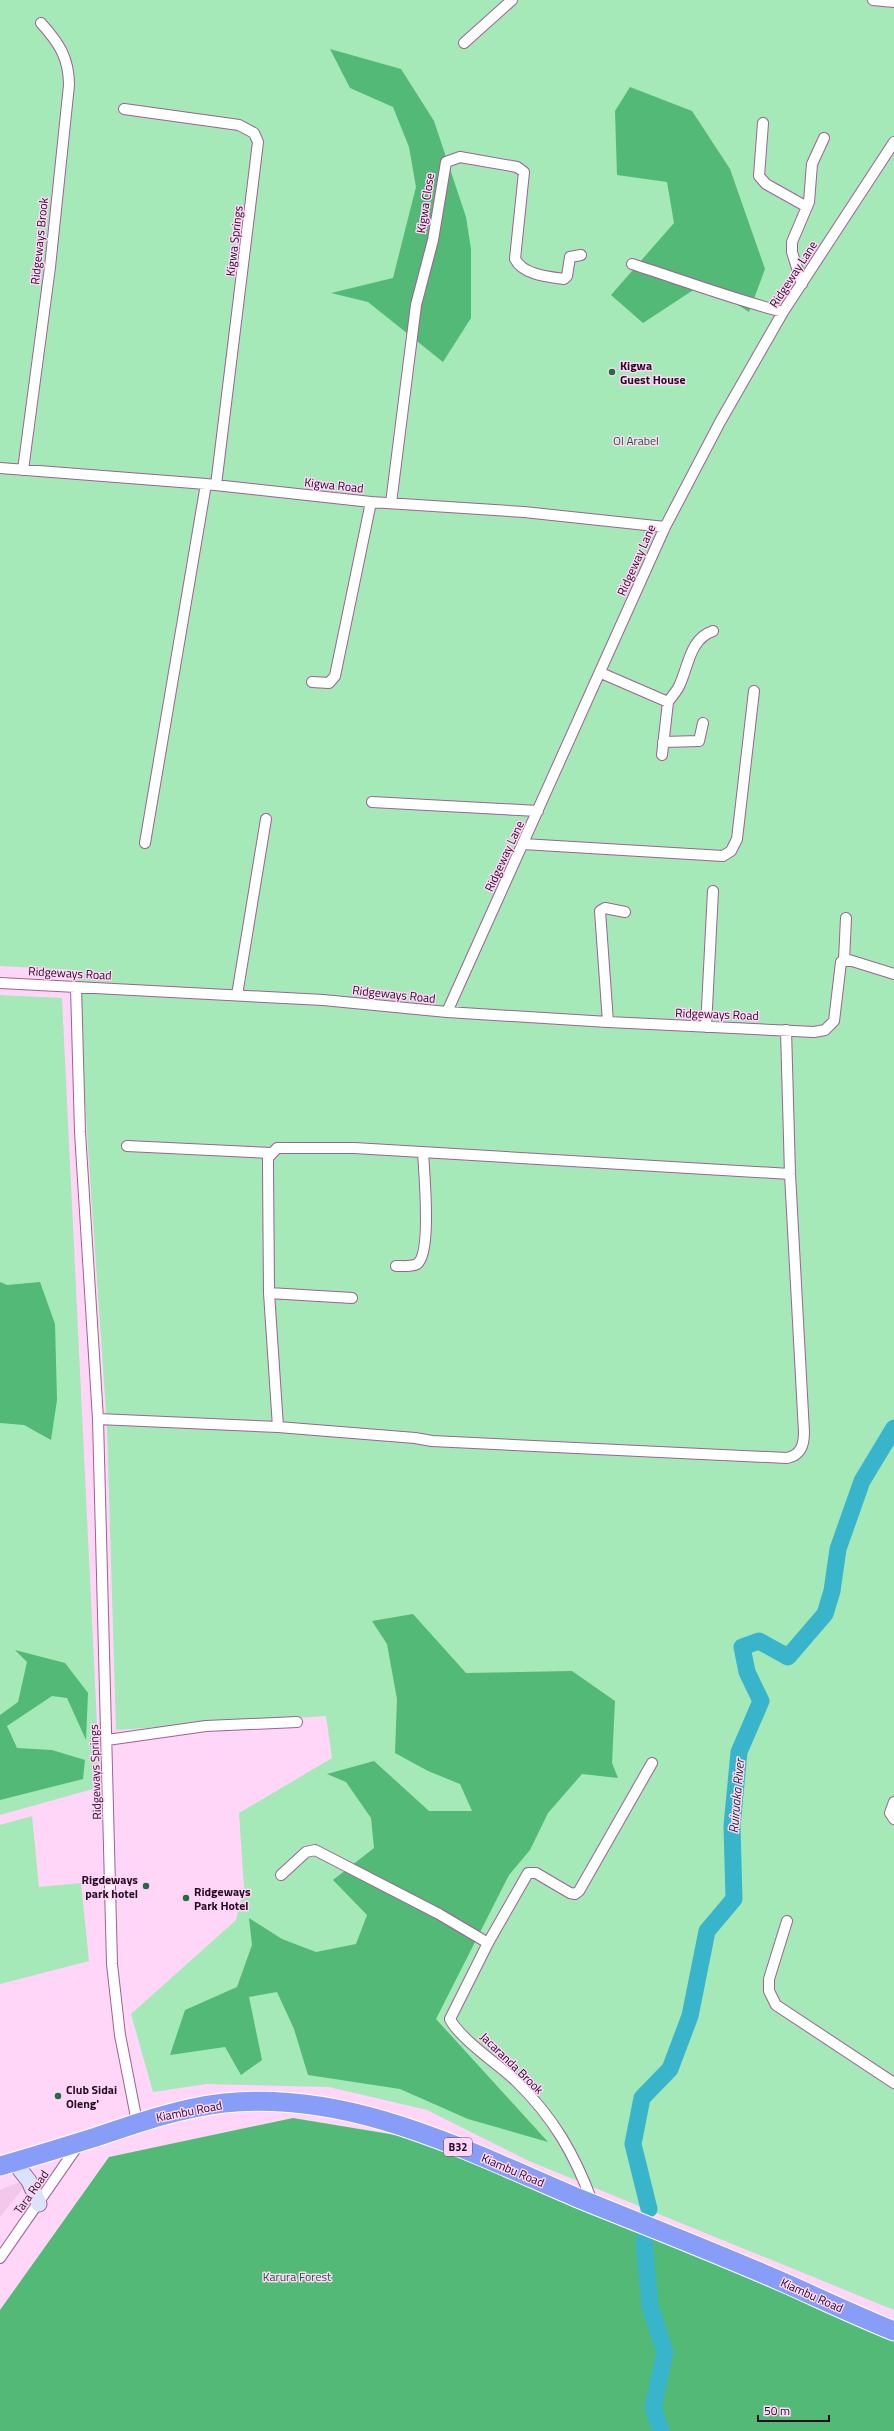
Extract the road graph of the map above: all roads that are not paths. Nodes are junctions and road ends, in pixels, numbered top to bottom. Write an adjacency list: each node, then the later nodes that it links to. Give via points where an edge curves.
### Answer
1 (512, 0): 5 (street)
2 (873, 0): 3 (street)
3 (894, 2)
4 (41, 23): 16 (street, Ridgeways Brook, via 61,47 68,64 69,85 50,267)
5 (464, 43)
6 (124, 110): 17 (street, Kigwa Springs, via 239,126 254,133 258,142)
7 (763, 123): 10 (street, via 759,176 766,184)
8 (824, 138): 10 (street, via 811,170)
9 (894, 142): 13 (street, Ridgeway Lane)
10 (807, 207): 13 (street, via 791,247)
11 (581, 255): 19 (street, Kigwa Close, via 570,257 567,276 564,279 538,275 519,264 515,259 524,172 517,167 460,158 446,162 431,249 416,305)
12 (632, 264): 14 (street, via 704,286 747,303)
13 (802, 284): 14 (street, Ridgeway Lane)
14 (783, 312): 20 (street, Ridgeway Lane, via 720,422)
15 (0, 468): 16 (street, Kigwa Road)
16 (23, 470): 17 (street, Kigwa Road)
17 (211, 485): 18 (street, Kigwa Road); 32 (street, Kigwa Springs)
18 (371, 502): 19 (street, Kigwa Road); 23 (street, via 335,676 329,683)
19 (390, 503): 20 (street, Kigwa Road, via 524,512)
20 (665, 527): 22 (street, Ridgeway Lane)
21 (713, 631): 25 (street, via 706,633 696,642 679,686)
22 (601, 673): 25 (street); 30 (street, Ridgeway Lane)
23 (312, 682)
24 (754, 692): 33 (street, via 737,839 731,851 723,856)
25 (668, 702): 27 (street)
26 (703, 723): 27 (street, via 699,742)
27 (663, 742): 28 (street)
28 (662, 755)
29 (372, 802): 30 (street)
30 (538, 811): 33 (street, Ridgeway Lane)
31 (266, 819): 41 (street)
32 (145, 843)
33 (523, 844): 42 (street, Ridgeway Lane)
34 (713, 891): 44 (street)
35 (625, 912): 43 (street, via 605,908 600,911)
36 (846, 918): 37 (street, Ridgeways Road)
37 (844, 960): 38 (street); 45 (street, Ridgeways Road, via 839,966 834,1021 825,1030)
38 (894, 974)
39 (0, 983): 40 (street, Ridgeways Road)
40 (76, 987): 41 (street, Ridgeways Road); 53 (street, Ridgeways Springs, via 80,1132)
41 (237, 995): 42 (street, Ridgeways Road)
42 (447, 1012): 43 (street, Ridgeways Road)
43 (608, 1022): 44 (street, Ridgeways Road)
44 (706, 1026): 45 (street, Ridgeways Road)
45 (786, 1030): 49 (street)
46 (127, 1146): 47 (street)
47 (271, 1152): 48 (street, via 277,1148 354,1148); 51 (street, via 268,1166)
48 (424, 1152): 49 (street); 50 (street, via 426,1240 423,1256 413,1266)
49 (790, 1174): 54 (street, via 804,1432 801,1449 792,1457 432,1441)
50 (396, 1266)
51 (269, 1293): 52 (street); 54 (street)
52 (352, 1298)
53 (98, 1419): 54 (street); 56 (street, Ridgeways Springs)
54 (278, 1427)
55 (297, 1722): 56 (street, via 206,1726)
56 (107, 1740): 64 (street, Ridgeways Springs, via 114,1977 120,2035)
57 (652, 1764): 62 (street, Jacaranda Brook, via 579,1891 575,1894 536,1873 528,1873)
58 (894, 1802): 59 (street, via 890,1813)
59 (894, 1819)
60 (281, 1875): 62 (street, via 306,1852 315,1850)
61 (787, 1921): 63 (street, via 769,1979 770,1992 776,2004)
62 (488, 1942): 68 (street, Jacaranda Brook, via 450,2019 458,2030 517,2082 553,2124 579,2166)
63 (894, 2083)
64 (137, 2122): 65 (highway, Kiambu Road / B32); 68 (highway, Kiambu Road / B32, via 225,2103 298,2103 359,2112 412,2129)
65 (82, 2141): 66 (highway, Kiambu Road / B32); 67 (street, Tara Road)
66 (7, 2164): 67 (main road, via 29,2181)
67 (39, 2204): 69 (street, Tara Road)
68 (593, 2204): 70 (highway, Kiambu Road / B32)
69 (0, 2258)
70 (894, 2331)

